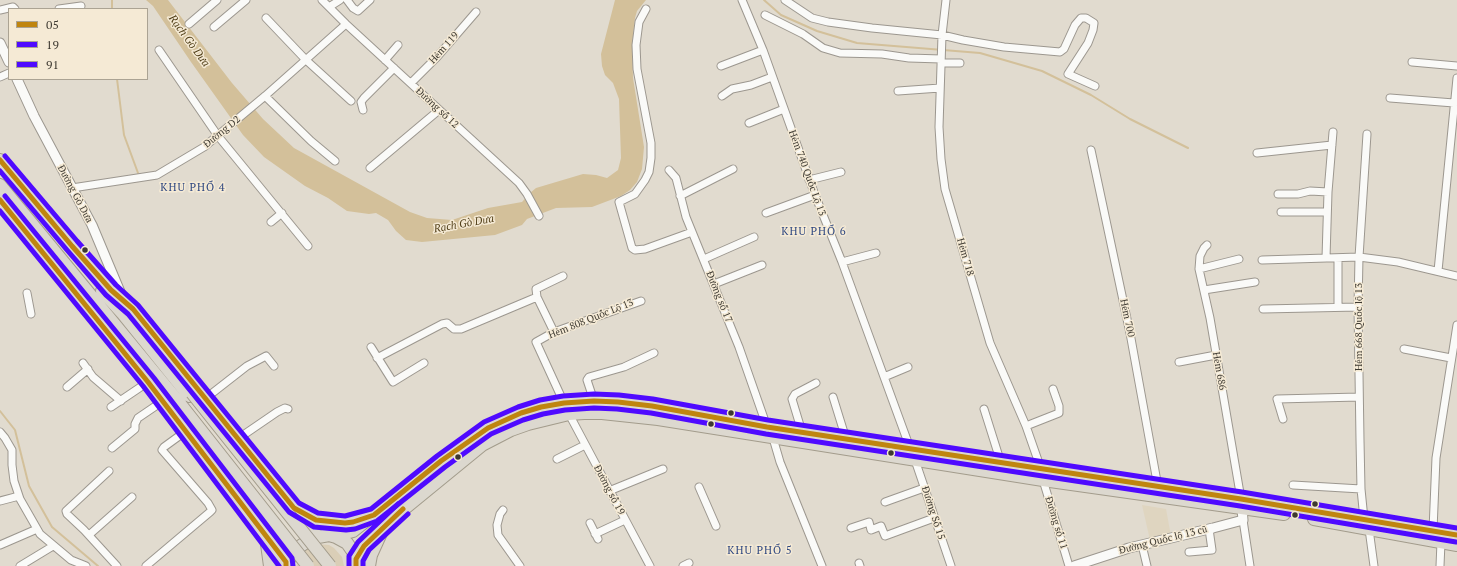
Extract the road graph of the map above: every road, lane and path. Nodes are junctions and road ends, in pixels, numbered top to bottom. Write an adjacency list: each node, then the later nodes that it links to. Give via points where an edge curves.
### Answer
1 (217, 0): 17 (street)
2 (246, 0): 19 (street)
3 (322, 0): 11 (street)
4 (340, 0): 11 (street)
5 (347, 0): 6 (street, via 358,11)
6 (370, 0)
7 (742, 0): 24 (street, Hẻm 740 Quốc Lộ 13)
8 (784, 0): 20 (street, via 812,18 872,28)
9 (946, 0): 20 (street, Hẻm 718)
10 (81, 6): 12 (street)
11 (329, 7): 18 (street)
12 (66, 8)
13 (646, 9): 77 (street, via 639,22 636,45 637,69 649,131 651,158 649,172 635,194 619,202 632,248 635,250 645,250)
14 (476, 12): 37 (street, Hẻm 119)
15 (765, 15): 28 (street, via 803,34 823,48 840,53 882,54)
16 (266, 18): 26 (street)
17 (189, 24)
18 (346, 24): 26 (street, Đường D2); 27 (street, Đường số 12)
19 (214, 27)
20 (942, 35): 28 (street, Hẻm 718); 38 (street, via 1004,47 1060,52 1064,49 1075,25 1081,18 1086,18 1094,23 1094,30 1068,74)
21 (0, 43): 25 (street)
22 (398, 45): 27 (street)
23 (159, 50): 52 (street)
24 (763, 50): 31 (street); 34 (street, Hẻm 740 Quốc Lộ 13)
25 (8, 60)
26 (306, 60): 41 (street, Đường D2); 44 (street)
27 (385, 60): 33 (street, Đường số 12)
28 (941, 61): 30 (street); 39 (street, Hẻm 718)
29 (1412, 62): 32 (street)
30 (960, 63)
31 (721, 66)
32 (1457, 66)
33 (394, 68): 37 (street, Đường số 12); 47 (street, via 361,102)
34 (772, 77): 42 (street, via 732,89); 46 (street, Hẻm 740 Quốc Lộ 13)
35 (1457, 78): 45 (street)
36 (17, 80): 65 (street, Đường Gò Dưa)
37 (411, 83): 48 (street, Đường số 12)
38 (1095, 86)
39 (940, 88): 40 (street); 143 (street, Hẻm 718, via 941,159 945,189 990,343)
40 (898, 91)
41 (265, 96): 52 (street, Đường D2); 57 (street)
42 (722, 96)
43 (1390, 98): 45 (street)
44 (351, 101)
45 (1454, 103): 91 (street)
46 (784, 109): 49 (street); 63 (street, Hẻm 740 Quốc Lộ 13)
47 (363, 110)
48 (439, 110): 59 (street); 75 (street, Đường số 12, via 519,183)
49 (748, 123)
50 (1333, 132): 53 (street)
51 (1367, 134): 82 (street, Hẻm 668 Quốc lộ 13)
52 (218, 136): 65 (street, Đường D2, via 157,175); 73 (street)
53 (1332, 145): 55 (street); 66 (street)
54 (1091, 150): 162 (street, Hẻm 700, via 1130,333)
55 (1257, 153)
56 (0, 160): 98 (highway)
57 (335, 161)
58 (0, 168): 97 (highway)
59 (370, 168)
60 (733, 169): 69 (street)
61 (669, 170): 69 (street, Đường số 17, via 676,176)
62 (842, 172): 63 (street)
63 (809, 180): 68 (street, Hẻm 740 Quốc Lộ 13)
64 (0, 184): 96 (highway)
65 (72, 188): 105 (street, Đường Gò Dưa, via 92,225)
66 (1328, 192): 67 (street); 72 (street)
67 (1278, 194)
68 (815, 195): 74 (street); 88 (street, Hẻm 740 Quốc Lộ 13)
69 (680, 196): 77 (street, Đường số 17)
70 (0, 200): 108 (highway)
71 (1281, 212): 72 (street)
72 (1327, 212): 83 (street)
73 (282, 213): 76 (street); 80 (street)
74 (766, 213)
75 (539, 216)
76 (271, 222)
77 (692, 232): 85 (street, Đường số 17)
78 (754, 237): 85 (street)
79 (1208, 245): 90 (street, Hẻm 686, via 1200,256)
80 (308, 246)
81 (876, 253): 88 (street)
82 (1359, 257): 84 (street); 91 (street); 104 (street, Hẻm 668 Quốc lộ 13)
83 (1326, 258): 84 (street); 87 (street)
84 (1338, 258): 103 (street)
85 (704, 259): 95 (street, Đường số 17)
86 (1239, 259): 90 (street)
87 (1262, 260)
88 (842, 262): 125 (street, Hẻm 740 Quốc Lộ 13)
89 (762, 265): 95 (street)
90 (1200, 269): 99 (street, Hẻm 686)
91 (1438, 271): 93 (street)
92 (563, 276): 101 (street, via 536,289)
93 (1457, 276)
94 (1255, 282): 99 (street)
95 (714, 284): 144 (street, Đường số 17)
96 (82, 285): 108 (highway); 109 (highway)
97 (99, 288): 98 (highway); 105 (highway)
98 (111, 290): 105 (highway)
99 (1204, 290): 116 (street, Hẻm 686)
100 (27, 293): 107 (street)
101 (537, 297): 111 (street); 117 (street, via 460,330 447,323 442,324)
102 (641, 301): 111 (street, Hẻm 808 Quốc Lộ 13)
103 (1338, 307): 104 (street); 106 (street)
104 (1358, 307): 132 (street, Hẻm 668 Quốc lộ 13)
105 (122, 309): 130 (highway); 133 (highway, via 133,309)
106 (1263, 309)
107 (31, 314)
108 (97, 320): 109 (highway); 126 (highway)
109 (114, 323): 137 (highway)
110 (1457, 325): 112 (street)
111 (554, 332): 140 (street, Hẻm 808 Quốc Lộ 13, via 536,342)
112 (1456, 339): 118 (street)
113 (371, 347): 117 (street)
114 (1404, 349): 118 (street)
115 (654, 353): 136 (street, via 624,367 588,377)
116 (1216, 355): 119 (street); 171 (street, Hẻm 686)
117 (377, 358): 121 (street, via 393,382)
118 (1451, 358): 184 (street, via 1436,458)
119 (1178, 362)
120 (83, 363): 124 (street)
121 (424, 363)
122 (274, 366): 133 (street, via 266,356 247,366)
123 (908, 367): 125 (street)
124 (88, 369): 128 (street); 134 (street, via 93,377)
125 (884, 377): 153 (street, Hẻm 740 Quốc Lộ 13)
126 (148, 382): 134 (street); 135 (highway)
127 (816, 383): 147 (street, via 795,394 792,400)
128 (67, 387)
129 (1053, 390): 143 (street, via 1059,413)
130 (191, 394): 204 (highway); 205 (highway, bridge)
131 (834, 397): 150 (street)
132 (1359, 397): 142 (street, via 1277,399); 164 (street, Hẻm 668 Quốc lộ 13)
133 (206, 398): 148 (highway)
134 (121, 401): 138 (street)
135 (163, 401): 145 (highway); 152 (street, via 138,418 135,429)
136 (594, 401): 140 (highway); 144 (highway, via 652,406)
137 (179, 406): 202 (highway); 203 (highway, bridge)
138 (111, 407)
139 (984, 408): 156 (street)
140 (566, 409): 149 (highway, via 640,417); 151 (street, Đường số 19); 173 (highway, via 541,407 488,428 441,461); 180 (highway, via 511,430 482,445)
141 (288, 410): 148 (street, via 285,408 277,412)
142 (1283, 419)
143 (1026, 426): 159 (street, Hẻm 718)
144 (767, 427): 147 (highway)
145 (186, 431): 187 (highway); 200 (street, via 162,450 212,510)
146 (0, 432): 166 (street, via 12,450 14,481)
147 (802, 432): 150 (highway)
148 (239, 438): 170 (highway)
149 (773, 438): 155 (highway); 209 (street, via 780,462)
150 (846, 438): 153 (highway)
151 (585, 445): 154 (street); 165 (street, Đường số 19)
152 (112, 448)
153 (910, 448): 156 (highway)
154 (557, 459)
155 (915, 460): 159 (highway); 163 (street, Đường Số 15)
156 (1001, 463): 159 (highway)
157 (663, 469): 165 (street)
158 (109, 470): 185 (street, via 66,511)
159 (1042, 475): 162 (highway); 171 (highway); 211 (street, Đường số 11)
160 (1293, 485): 164 (street)
161 (699, 487): 179 (street)
162 (1158, 487): 171 (highway)
163 (924, 488): 169 (street); 174 (street, Đường Số 15)
164 (1361, 489): 177 (street, Hẻm 668 Quốc lộ 13)
165 (609, 491): 175 (street, Đường số 19)
166 (20, 496): 168 (street); 182 (street)
167 (132, 497): 185 (street)
168 (0, 501)
169 (885, 502)
170 (294, 508): 173 (highway, via 316,520 341,523); 178 (highway)
171 (1242, 509): 177 (highway); 183 (street, Đường Quốc lộ 13 cũ); 214 (street, Hẻm 686)
172 (503, 510): 207 (street, via 497,525 498,535)
173 (374, 515): 188 (highway, via 353,531)
174 (934, 518): 181 (street, via 885,536 880,526 871,530 869,522); 210 (street, Đường Số 15)
175 (625, 520): 176 (street, via 596,536); 208 (street, Đường số 19)
176 (590, 523)
177 (1366, 524): 184 (highway); 189 (highway); 215 (street, Hẻm 668 Quốc lộ 13)
178 (310, 526): 188 (highway); 195 (highway, via 292,533 282,544)
179 (716, 526)
180 (384, 527): 196 (highway, via 364,546); 206 (highway, via 373,549)
181 (851, 528)
182 (37, 529): 190 (street); 193 (street)
183 (1209, 529): 191 (street, Đường Quốc lộ 13 cũ); 194 (street, via 1212,550)
184 (1433, 530): 186 (highway)
185 (89, 535): 199 (street)
186 (1457, 535)
187 (265, 536): 195 (highway); 201 (highway)
188 (323, 536): 195 (highway, via 305,543); 196 (highway, via 336,537 348,543)
189 (1441, 542): 192 (highway); 216 (street)
190 (0, 545)
191 (1142, 545): 212 (street, Đường Quốc lộ 13 cũ); 213 (street)
192 (1457, 545)
193 (53, 546): 197 (street); 198 (street, via 71,560)
194 (1189, 552)
195 (284, 560)
196 (356, 563)
197 (20, 566)
198 (86, 566)
199 (117, 566)
200 (146, 566)
201 (270, 566)
202 (302, 566)
203 (308, 566)
204 (324, 566)
205 (330, 566)
206 (369, 566)
207 (520, 566)
208 (650, 566)
209 (822, 566)
210 (951, 566)
211 (1069, 566)
212 (1074, 566)
213 (1147, 566)
214 (1250, 566)
215 (1374, 566)
216 (1440, 566)

